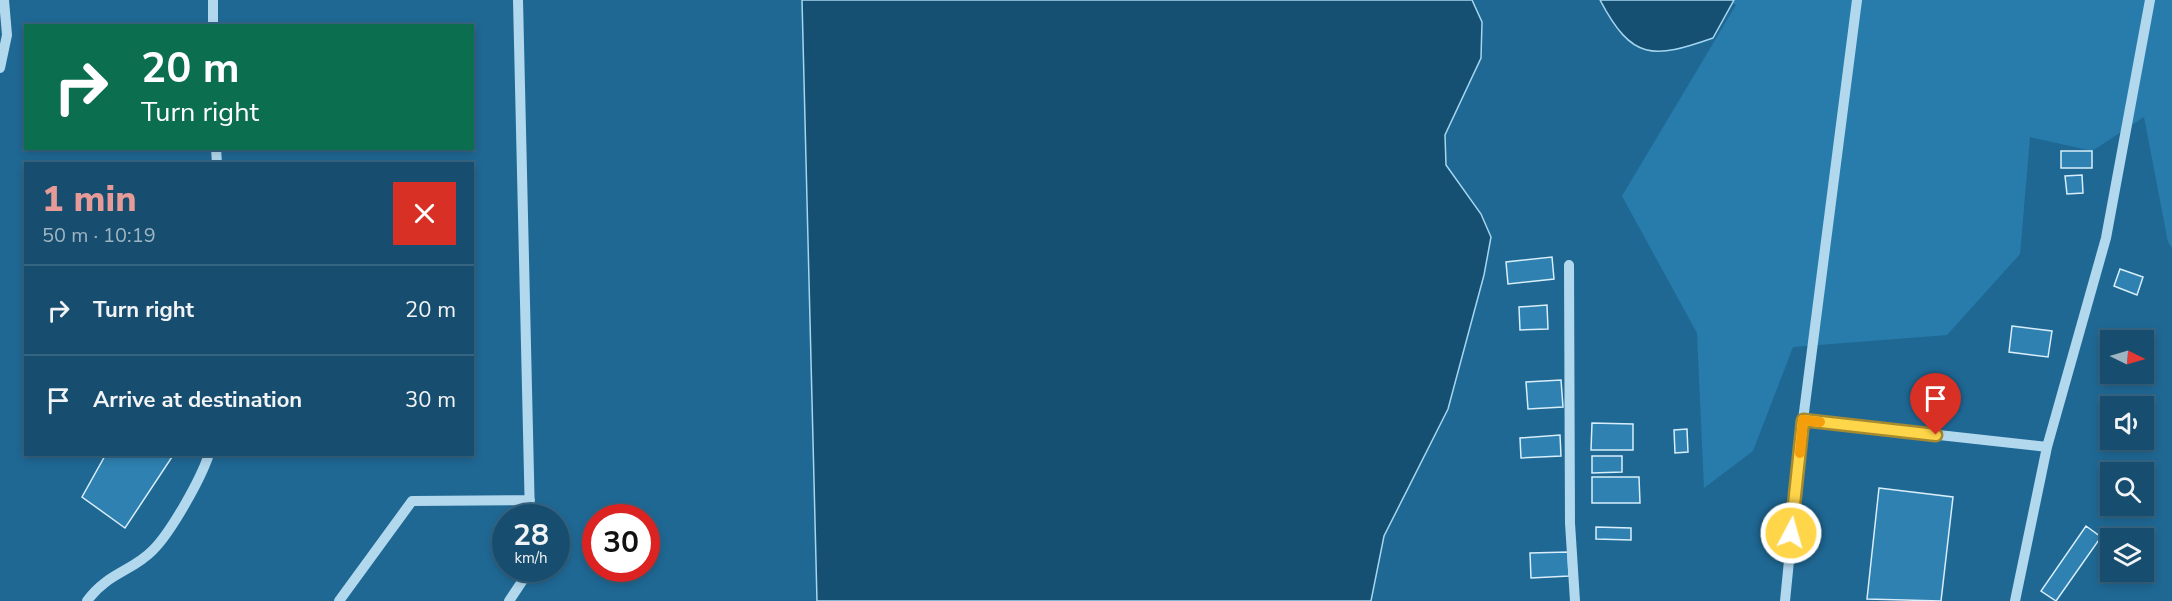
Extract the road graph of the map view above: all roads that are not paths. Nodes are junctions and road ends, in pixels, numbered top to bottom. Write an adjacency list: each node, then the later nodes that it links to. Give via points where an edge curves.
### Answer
1 (4, 0): 7 (street, via 7,35)
2 (213, 0): 6 (street)
3 (518, 0): 12 (street)
4 (1857, 0): 9 (street)
5 (2150, 0): 10 (street, via 2106,238)
6 (213, 24)
7 (0, 69)
8 (1569, 265): 18 (street, via 1570,523)
9 (1803, 420): 10 (street); 19 (street)
10 (2047, 447): 20 (street)
11 (208, 456): 15 (street, via 202,476 152,551 98,586)
12 (530, 500): 13 (street); 16 (street, via 412,501)
13 (530, 504)
14 (522, 582): 17 (street)
15 (87, 601)
16 (339, 601)
17 (509, 601)
18 (1575, 601)
19 (1785, 601)
20 (2015, 601)

